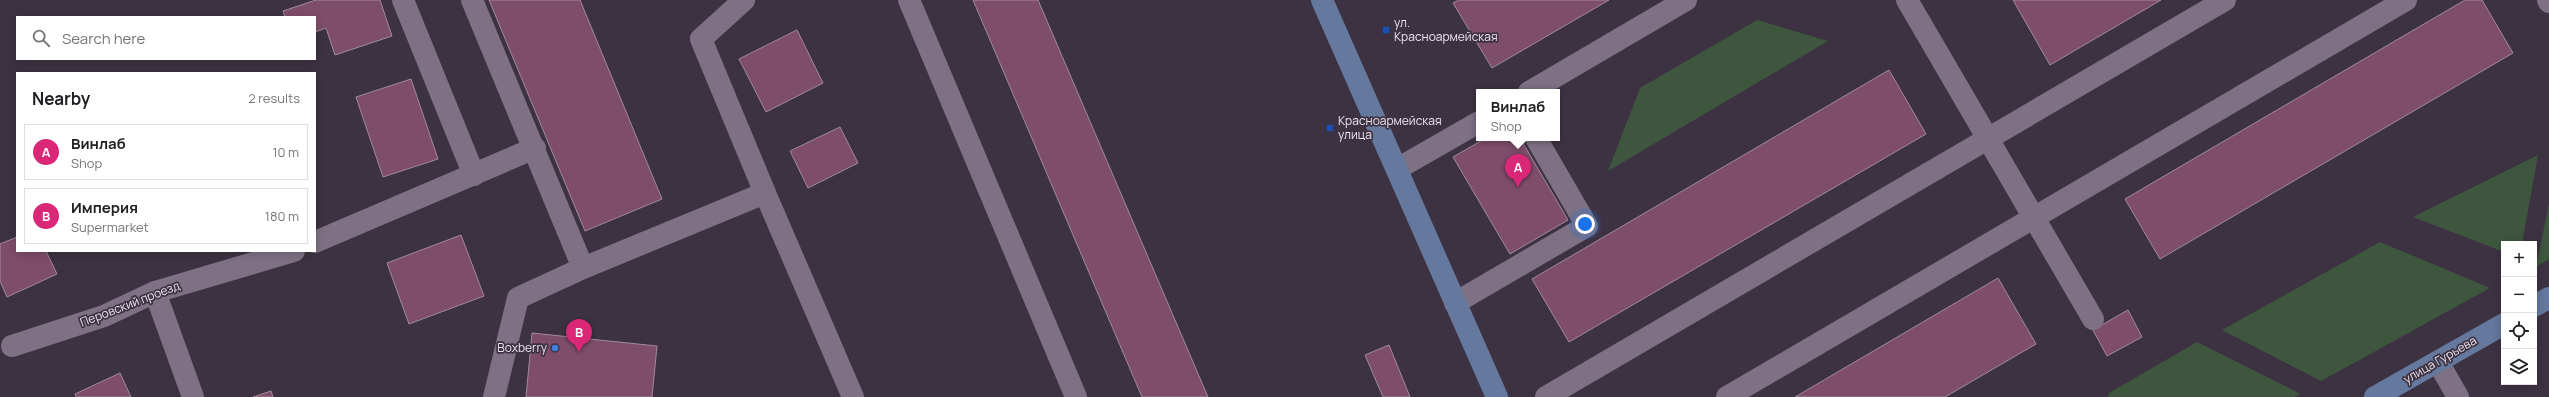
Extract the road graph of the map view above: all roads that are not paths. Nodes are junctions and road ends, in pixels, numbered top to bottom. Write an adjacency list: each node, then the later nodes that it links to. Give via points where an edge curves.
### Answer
1 (403, 0): 16 (lane)
2 (472, 0): 14 (lane)
3 (744, 0): 17 (lane, via 701,39)
4 (909, 0): 33 (lane)
5 (1322, 0): 15 (main road)
6 (1686, 0): 10 (lane)
7 (1907, 0): 12 (lane)
8 (2225, 0): 12 (lane)
9 (2406, 0): 18 (lane)
10 (1534, 89)
11 (1476, 124): 15 (lane)
12 (1988, 139): 18 (lane); 35 (lane)
13 (1535, 147): 24 (lane, via 1587,226)
14 (534, 148): 16 (lane); 21 (lane)
15 (1397, 169): 24 (main road)
16 (474, 175): 19 (lane)
17 (765, 192): 21 (lane); 32 (lane)
18 (2034, 218): 26 (lane); 36 (lane)
19 (316, 242)
20 (291, 252): 22 (lane, Перовский проезд)
21 (582, 268): 31 (lane, via 518,298)
22 (155, 292): 28 (lane, Перовский проезд, via 104,316); 30 (lane)
23 (2549, 298): 25 (main road)
24 (1456, 303): 34 (main road)
25 (2537, 304)
26 (2094, 319)
27 (2501, 326): 29 (main road, улица Гурьева)
28 (12, 346)
29 (2438, 362): 37 (main road, улица Гурьева); 38 (lane)
30 (193, 397)
31 (494, 397)
32 (853, 397)
33 (1076, 397)
34 (1497, 397)
35 (1546, 397)
36 (1727, 397)
37 (2375, 397)
38 (2458, 397)

